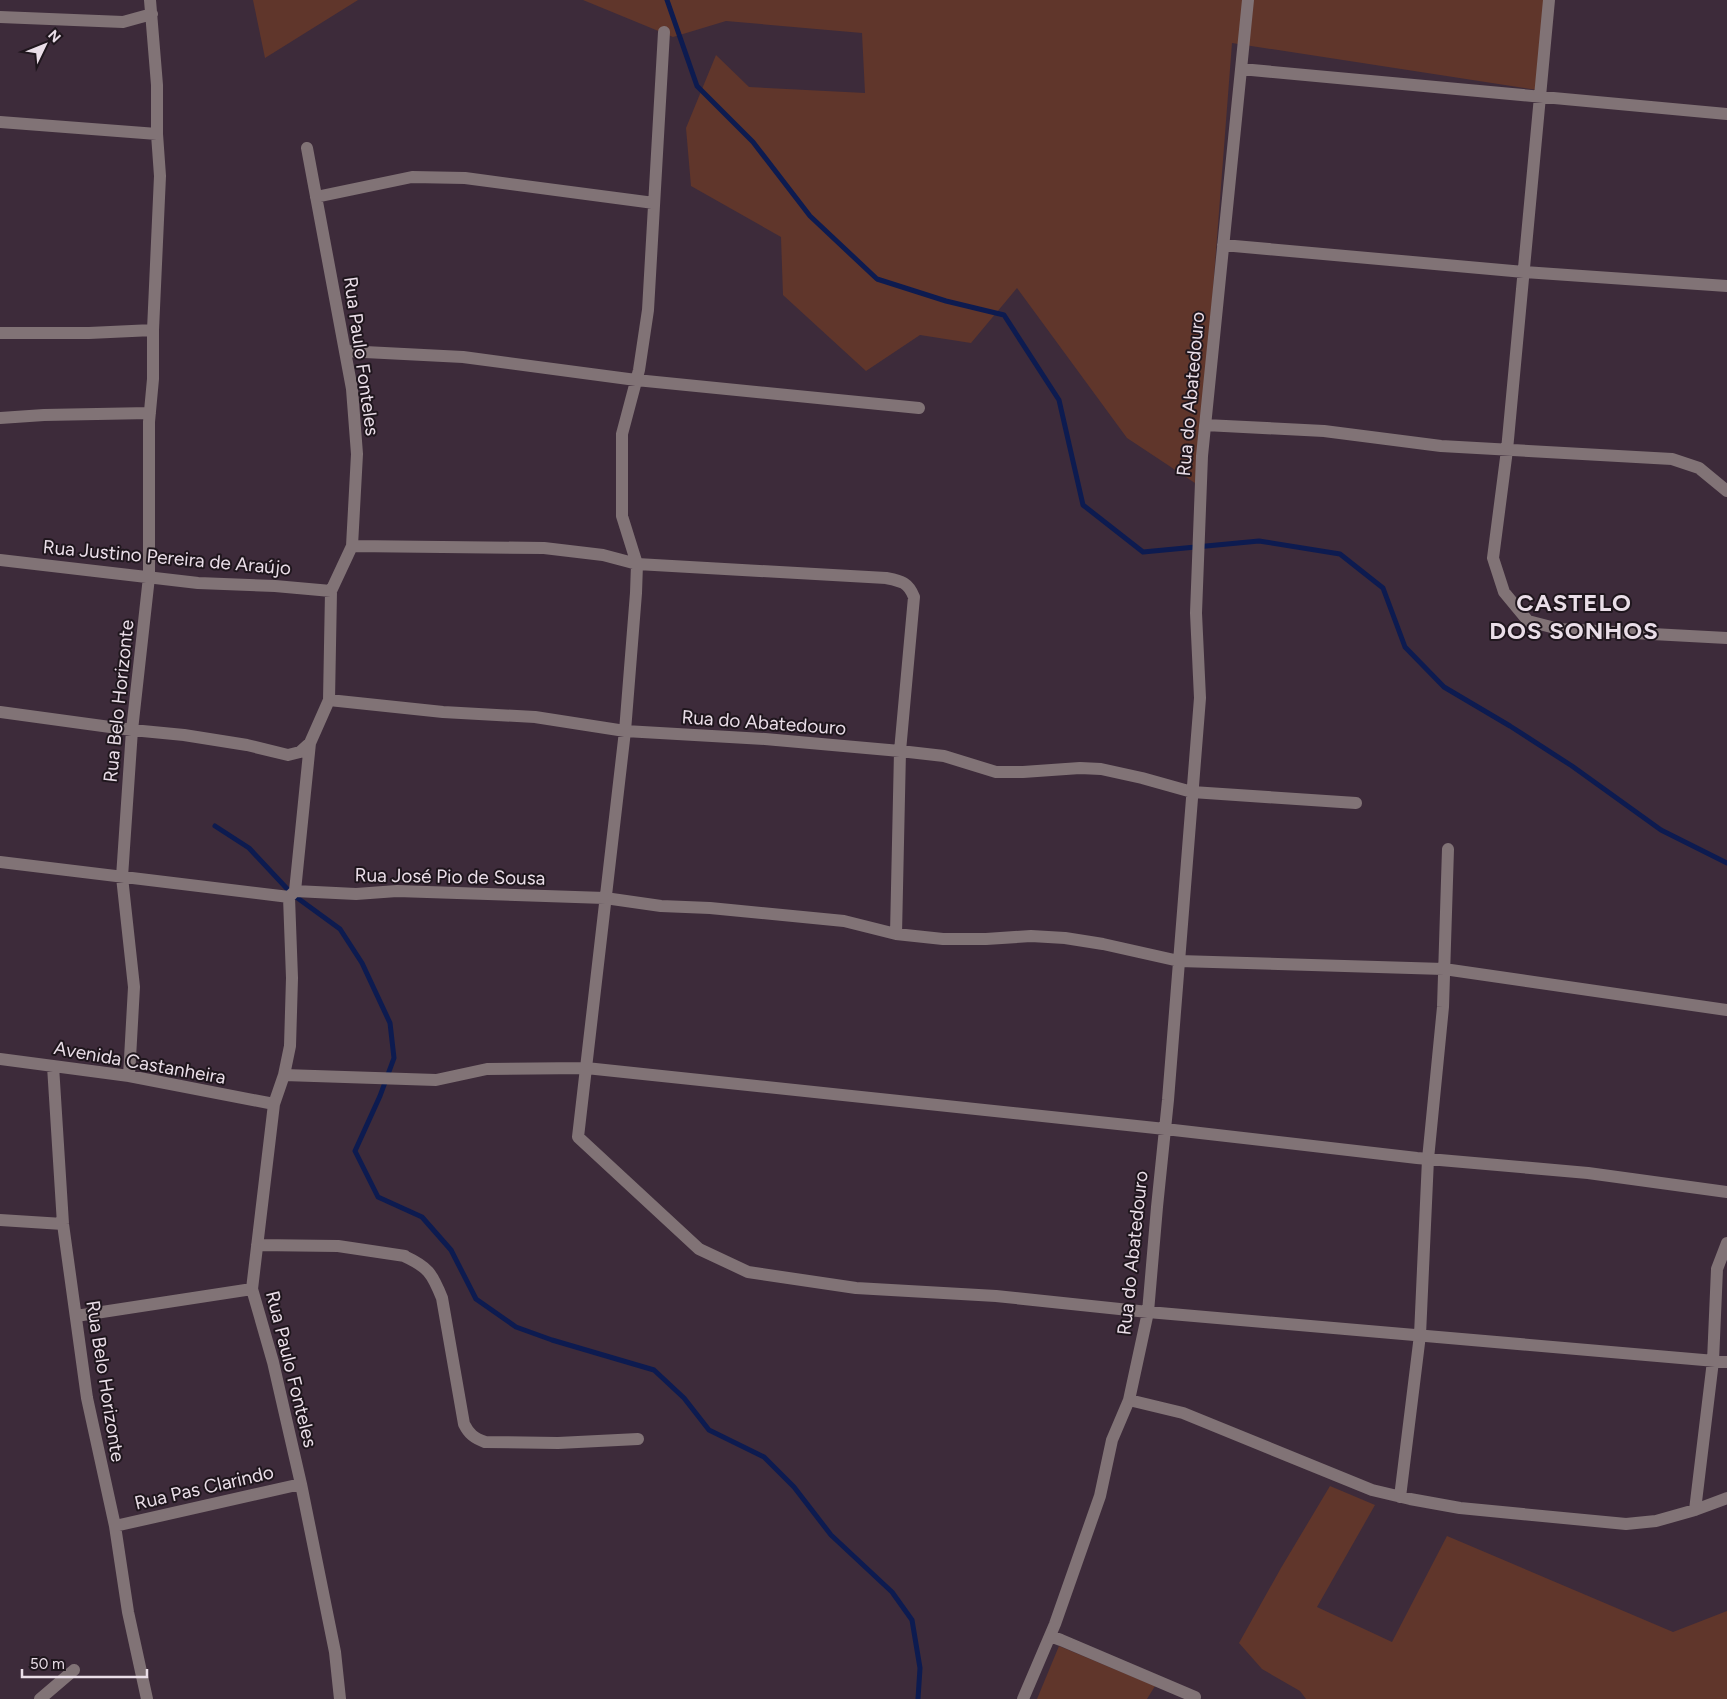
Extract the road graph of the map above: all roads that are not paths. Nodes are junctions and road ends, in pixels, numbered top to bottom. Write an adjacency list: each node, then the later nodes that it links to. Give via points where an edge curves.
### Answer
1 (150, 0): 4 (street, Rua Belo Horizonte)
2 (1248, 0): 7 (street, Rua do Abatedouro)
3 (1549, 0): 8 (street)
4 (152, 14): 5 (street, via 123,22); 11 (street, Rua Belo Horizonte)
5 (0, 17)
6 (664, 32): 14 (street)
7 (1241, 69): 8 (street); 15 (street, Rua do Abatedouro)
8 (1540, 98): 9 (street); 16 (street)
9 (1727, 114)
10 (0, 122): 11 (street)
11 (157, 134): 18 (street, Rua Belo Horizonte, via 160,176)
12 (307, 148): 13 (street, Rua Paulo Fonteles)
13 (316, 197): 14 (street, via 412,177 465,178); 20 (street, Rua Paulo Fonteles)
14 (654, 204): 21 (street, via 648,310)
15 (1223, 245): 16 (street); 25 (street, Rua do Abatedouro)
16 (1524, 272): 17 (street); 26 (street)
17 (1727, 286)
18 (153, 330): 19 (street); 23 (street, Rua Belo Horizonte)
19 (0, 333)
20 (345, 351): 21 (street, via 463,357); 28 (street, Rua Paulo Fonteles, via 352,389 357,454)
21 (636, 380): 22 (street); 30 (street, via 622,434 622,516)
22 (918, 408)
23 (150, 413): 24 (street); 31 (street, Rua Belo Horizonte)
24 (0, 418)
25 (1205, 425): 26 (street, via 1324,431 1441,446); 40 (street, Rua do Abatedouro, via 1196,613 1200,698)
26 (1507, 450): 27 (street, via 1672,459 1699,468); 33 (street, via 1493,558 1504,592 1528,621 1559,630)
27 (1727, 491)
28 (352, 546): 30 (street, via 544,548 603,555); 32 (street, Rua Paulo Fonteles)
29 (0, 560): 31 (street, Rua Justino Pereira de Araújo)
30 (636, 564): 37 (street); 39 (street, via 886,578 910,587 914,597)
31 (150, 577): 32 (street, Rua Justino Pereira de Araújo); 36 (street, Rua Belo Horizonte)
32 (331, 591): 34 (street, Rua Paulo Fonteles)
33 (1727, 638)
34 (329, 700): 37 (street, Rua do Abatedouro, via 442,712 534,717); 38 (street, Rua Paulo Fonteles)
35 (0, 712): 36 (street)
36 (132, 730): 38 (street, via 247,745 288,756 300,752); 44 (street, Rua Belo Horizonte)
37 (626, 731): 39 (street, Rua do Abatedouro); 46 (street)
38 (310, 743): 45 (street, Rua Paulo Fonteles)
39 (900, 751): 40 (street, Rua do Abatedouro, via 944,756 996,772 1100,769); 47 (street)
40 (1192, 792): 41 (street, Rua do Abatedouro); 48 (street, Rua do Abatedouro)
41 (1356, 803)
42 (1448, 849): 49 (street)
43 (0, 862): 44 (street, Rua José Pio de Sousa)
44 (122, 877): 45 (street, Rua José Pio de Sousa); 55 (street, Rua Belo Horizonte, via 134,987)
45 (292, 894): 46 (street, Rua José Pio de Sousa, via 397,891); 54 (street, Rua Paulo Fonteles, via 290,1046)
46 (605, 898): 47 (street, Rua José Pio de Sousa, via 661,906 844,921); 53 (street)
47 (896, 934): 48 (street, Rua José Pio de Sousa, via 943,939 1065,938)
48 (1179, 961): 49 (street, Rua José Pio de Sousa); 57 (street, Rua do Abatedouro)
49 (1444, 969): 50 (street, Rua José Pio de Sousa); 58 (street)
50 (1727, 1010)
51 (0, 1060): 52 (street, Avenida Castanheira)
52 (53, 1066): 55 (street, Avenida Castanheira); 61 (street, Rua Belo Horizonte)
53 (586, 1068): 54 (street, via 487,1069 436,1080); 57 (street); 65 (street, via 578,1137 699,1249 748,1272 856,1288 996,1296)
54 (284, 1075): 56 (street, Rua Paulo Fonteles)
55 (129, 1076): 56 (street, Avenida Castanheira)
56 (274, 1104): 63 (street, Rua Paulo Fonteles)
57 (1165, 1129): 58 (street); 65 (street, Rua do Abatedouro)
58 (1428, 1159): 59 (street, via 1588,1173); 67 (street)
59 (1727, 1192)
60 (0, 1220): 61 (street)
61 (63, 1224): 66 (street, Rua Belo Horizonte)
62 (1727, 1243): 68 (street, via 1717,1268)
63 (257, 1245): 64 (street, Rua Paulo Fonteles); 71 (street, via 338,1246 404,1256 425,1266 442,1298 464,1424 475,1439 485,1442 558,1443)
64 (252, 1289): 66 (street); 72 (street, Rua Paulo Fonteles, via 274,1362)
65 (1148, 1312): 67 (street); 70 (street, Rua do Abatedouro)
66 (76, 1316): 76 (street, Rua Belo Horizonte, via 87,1398)
67 (1420, 1335): 68 (street); 73 (street)
68 (1713, 1361): 69 (street); 75 (street)
69 (1727, 1362)
70 (1129, 1400): 73 (street, via 1183,1413 1372,1490); 77 (street, Rua do Abatedouro, via 1112,1440 1100,1496)
71 (638, 1439)
72 (301, 1484): 76 (street, Rua Pas Clarindo); 82 (street, Rua Paulo Fonteles, via 335,1652)
73 (1400, 1497): 75 (street, via 1498,1513 1626,1524 1656,1521)
74 (1727, 1498): 75 (street)
75 (1695, 1510)
76 (115, 1526): 81 (street, Rua Belo Horizonte, via 128,1612)
77 (1050, 1636): 79 (street); 83 (street, Rua do Abatedouro)
78 (74, 1670): 80 (street)
79 (1195, 1697)
80 (40, 1699)
81 (147, 1699)
82 (340, 1699)
83 (1023, 1699)

